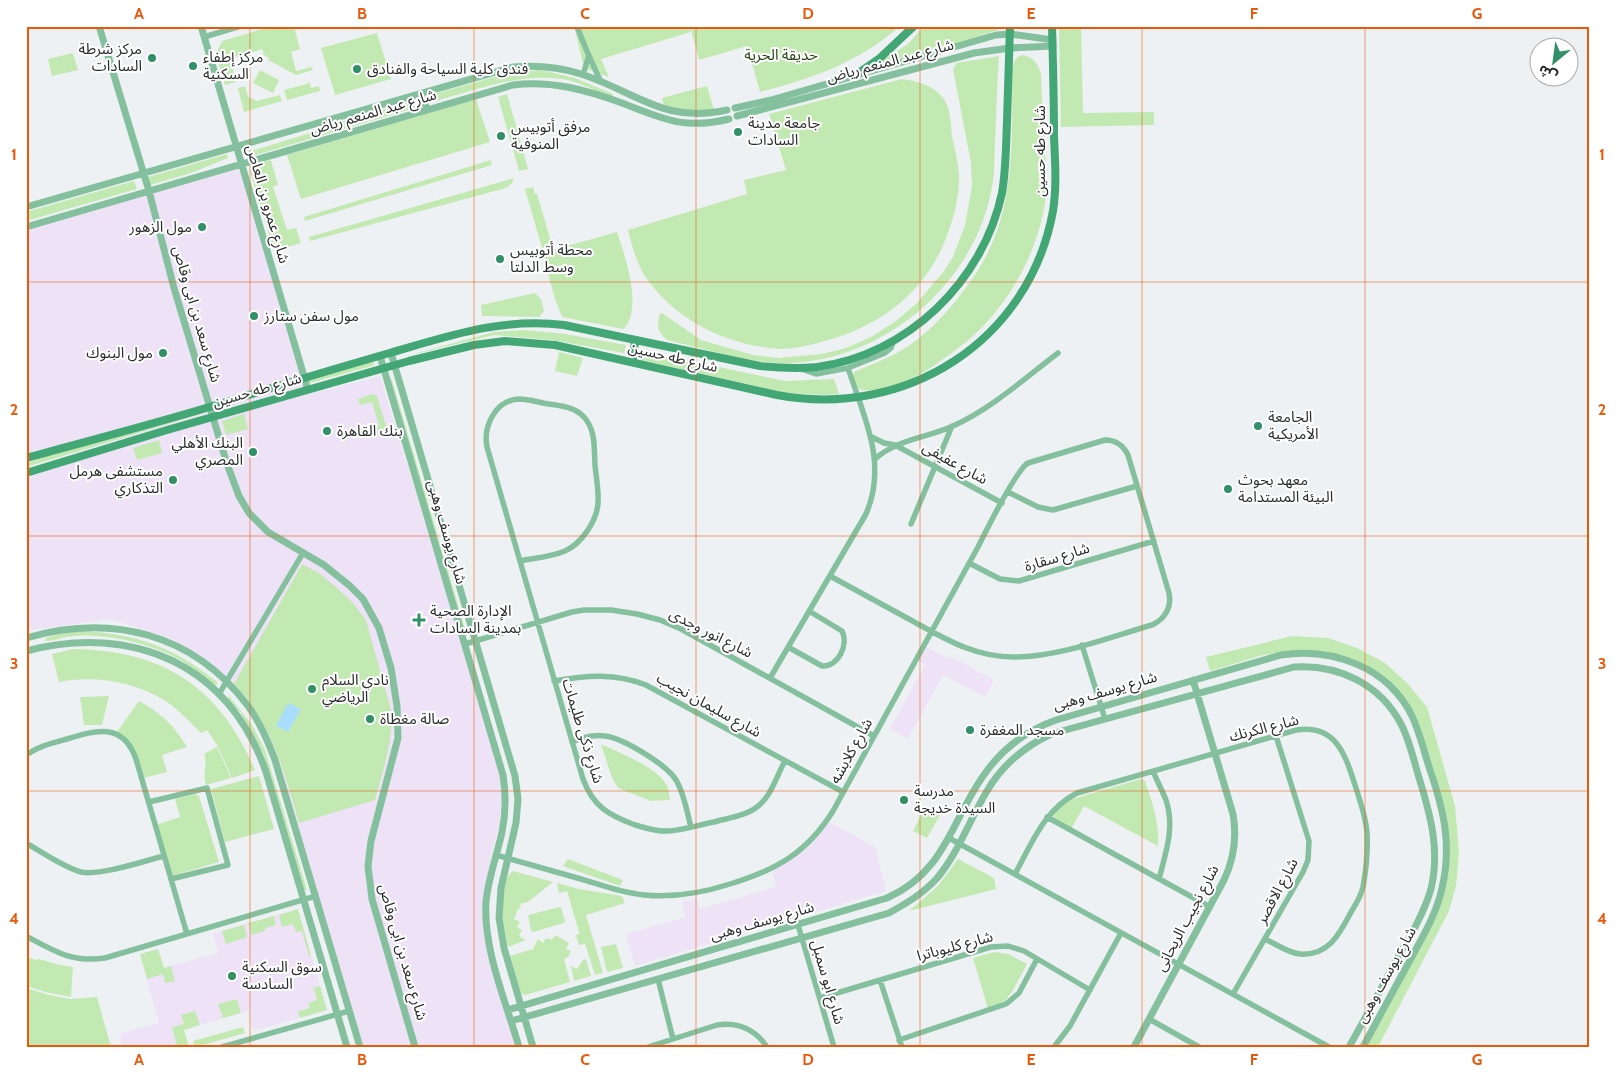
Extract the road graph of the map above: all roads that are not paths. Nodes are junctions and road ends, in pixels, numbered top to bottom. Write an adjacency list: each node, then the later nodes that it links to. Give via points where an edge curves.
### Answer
1 (99, 26): 27 (street, شارع سعد بن ابى وقاص)
2 (201, 26): 8 (street, شارع عمرو بن العاص)
3 (241, 26): 8 (street)
4 (577, 26): 12 (street)
5 (914, 26): 15 (main road, via 886,53)
6 (1052, 26): 9 (main road, شارع طه حسين)
7 (1010, 30): 9 (street, شارع عبد المنعم رياض); 10 (main road, شارع طه حسين); 11 (street, شارع عبد المنعم رياض)
8 (204, 37): 25 (street, شارع عمرو بن العاص)
9 (1053, 43): 10 (street, شارع عبد المنعم رياض); 43 (main road, شارع طه حسين, via 1056,189 1046,240 1027,283 990,332 954,362 913,384)
10 (1010, 48): 13 (street, شارع عبد المنعم رياض); 32 (main road, شارع طه حسين, via 1004,179 988,237 970,270 946,300)
11 (943, 50): 13 (street); 15 (street, شارع عبد المنعم رياض)
12 (588, 58): 14 (street); 16 (street)
13 (945, 60): 23 (street, شارع عبد المنعم رياض)
14 (584, 75): 16 (street, شارع عبد المنعم رياض); 17 (street, شارع عبد المنعم رياض, via 550,67 513,68)
15 (854, 76): 20 (street, شارع عبد المنعم رياض)
16 (601, 82): 18 (street, شارع عبد المنعم رياض)
17 (422, 92): 21 (street); 25 (street, شارع عبد المنعم رياض)
18 (624, 92): 19 (street); 22 (street, شارع عبد المنعم رياض, via 674,112 704,114)
19 (620, 102): 21 (street, شارع عبد المنعم رياض, via 569,87 535,83 503,88); 24 (street, شارع عبد المنعم رياض, via 661,119 678,122 706,123)
20 (735, 108)
21 (427, 110): 26 (street, شارع عبد المنعم رياض)
22 (727, 110)
23 (737, 116)
24 (730, 118)
25 (236, 146): 26 (street, شارع عمرو بن العاص); 27 (street, شارع عبد المنعم رياض)
26 (242, 165): 28 (street, شارع عبد المنعم رياض); 41 (street, شارع عمرو بن العاص)
27 (144, 174): 28 (street, شارع سعد بن ابى وقاص); 29 (street, شارع عبد المنعم رياض)
28 (149, 191): 30 (street, شارع عبد المنعم رياض); 44 (street, شارع سعد بن ابى وقاص)
29 (26, 207)
30 (26, 227)
31 (635, 340): 33 (main road, شارع طه حسين, via 564,325 522,322 478,329); 36 (main road); 39 (main road, شارع طه حسين, via 760,366)
32 (894, 340): 39 (main road, شارع طه حسين, via 847,360); 40 (street, via 885,353)
33 (391, 353): 35 (main road, شارع طه حسين); 37 (street, شارع يوسف وهبى)
34 (1058, 353): 46 (street, via 995,401)
35 (380, 356): 38 (street, شارع يوسف وهبى); 41 (main road, شارع طه حسين)
36 (633, 362): 37 (main road, شارع طه حسين, via 555,345 505,341 474,345); 43 (main road, شارع طه حسين, via 792,398)
37 (395, 365): 38 (main road, شارع طه حسين); 67 (street, شارع يوسف وهبى)
38 (384, 368): 42 (main road, شارع طه حسين); 68 (street, شارع يوسف وهبى)
39 (801, 368): 40 (street, via 816,374)
40 (848, 368): 43 (street)
41 (304, 377): 42 (street, شارع عمرو بن العاص); 44 (main road, شارع طه حسين)
42 (308, 390): 45 (main road, شارع طه حسين)
43 (858, 398): 47 (street)
44 (210, 407): 45 (street, شارع سعد بن ابى وقاص); 49 (main road, شارع طه حسين)
45 (213, 418): 52 (main road, شارع طه حسين); 58 (street, شارع سعد بن ابى وقاص, via 239,496 249,513 268,532)
46 (952, 426): 48 (street); 51 (street)
47 (870, 436): 48 (street, شارع عفيفى); 50 (street)
48 (896, 445): 50 (street); 51 (street, شارع عفيفى)
49 (26, 458)
50 (875, 459): 61 (street, via 876,481 870,506)
51 (935, 467): 55 (street, شارع عفيفى); 56 (street)
52 (26, 473)
53 (1137, 486): 54 (street, via 1053,510 1038,507); 54 (street, شارع كلابشه, via 1124,448 1109,440 1028,463 1020,470); 57 (street)
54 (1008, 492): 55 (street, شارع كلابشه)
55 (1002, 503): 60 (street, شارع كلابشه)
56 (911, 524)
57 (1154, 541): 60 (street, شارع سقارة, via 1019,581 1000,580); 69 (street, via 1170,598 1166,614 1152,625)
58 (303, 553): 76 (street); 129 (street, شارع سعد بن ابى وقاص, via 336,574 363,599 379,628 391,668 398,738 368,866 372,899)
59 (520, 561): 59 (street, شارع ذكى طليمات, via 486,438 495,413 508,402 519,399 571,408 588,422 593,438 598,503 587,531 571,548); 63 (street, شارع ذكى طليمات)
60 (969, 562): 64 (street, شارع كلابشه)
61 (830, 576): 62 (street); 64 (street)
62 (809, 611): 71 (street); 71 (street, via 842,631 844,646 835,662 822,666)
63 (537, 622): 67 (street, شارع انور وجدى); 73 (street, شارع انور وجدى, via 584,610 637,614 681,629); 75 (street, شارع ذكى طليمات)
64 (931, 631): 69 (street, via 962,647 998,656 1046,654); 81 (street, شارع كلابشه)
65 (36, 635): 66 (street); 70 (street); 76 (street, via 88,627 135,632 181,648)
66 (26, 638)
67 (476, 640): 68 (street, شارع انور وجدى); 97 (street, شارع يوسف وهبى, via 515,776 517,811)
68 (465, 644): 95 (street, شارع يوسف وهبى, via 504,784 505,813)
69 (1082, 645): 79 (street)
70 (40, 647): 72 (street); 77 (street, via 88,641 135,647 179,664)
71 (788, 647): 73 (street)
72 (26, 651)
73 (770, 678): 81 (street, شارع انور وجدى)
74 (1193, 680): 78 (street, شارع نجيب الريحانى); 79 (street, شارع يوسف وهبى); 141 (street, شارع يوسف وهبى, via 1281,655 1302,652 1324,654 1345,659 1374,674 1396,694 1413,717 1444,815 1445,876 1430,922)
75 (554, 681): 83 (street, شارع ذكى طليمات); 86 (street, شارع سليمان نجيب, via 593,675 636,681)
76 (227, 682): 77 (street); 101 (street, via 249,707 265,735)
77 (219, 694): 102 (street, via 243,723 261,759)
78 (1197, 694): 80 (street, شارع يوسف وهبى); 84 (street, شارع نجيب الريحانى); 140 (street, شارع يوسف وهبى, via 1294,667 1324,668 1343,673 1370,687 1391,708 1405,734 1432,824 1435,850 1433,877 1419,920)
79 (1101, 707): 80 (street); 92 (street, شارع يوسف وهبى, via 1046,724 1010,746 985,773)
80 (1105, 719): 94 (street, شارع يوسف وهبى, via 1051,734 1014,758 989,788)
81 (874, 736): 88 (street, شارع كلابشه)
82 (1276, 736): 84 (street, شارع الكرنك); 109 (street, شارع الاقصر, via 1309,848 1306,866); 109 (street, شارع الكرنك, via 1296,730 1314,730 1326,734 1341,747 1364,815 1367,850 1361,893 1338,938 1318,951 1300,954)
83 (572, 742): 91 (street, شارع ذكى طليمات, via 585,786 609,814 655,831); 91 (street, via 592,735 612,737 662,765 679,786)
84 (1215, 753): 87 (street, شارع الكرنك); 103 (street, شارع نجيب الريحانى, via 1232,814 1235,838 1228,872)
85 (26, 755): 89 (street, via 40,747 92,731 114,734 128,744 134,754)
86 (785, 761): 88 (street, شارع سليمان نجيب); 91 (street, شارع ذكى طليمات, via 766,798 758,806 738,816)
87 (1153, 771): 90 (street, شارع الكرنك, via 1077,793 1064,800); 100 (street, via 1170,817 1170,837)
88 (843, 792): 97 (street, شارع كلابشه, via 821,829 792,857 756,876 698,893 666,896 632,893)
89 (149, 802): 96 (street); 99 (street, via 207,788 228,865)
90 (1047, 817): 98 (street, شارع الكرنك); 100 (street)
91 (691, 827)
92 (949, 838): 94 (street); 104 (street, شارع يوسف وهبى, via 928,870 903,890 878,902)
93 (26, 843): 96 (street, via 85,873)
94 (960, 844): 98 (street); 108 (street, شارع يوسف وهبى, via 938,877 905,904 880,916)
95 (496, 855): 97 (street, شارع كلابشه); 118 (street, شارع يوسف وهبى, via 488,889 486,923 492,957)
96 (164, 856): 99 (street)
97 (508, 858): 117 (street, شارع يوسف وهبى, via 500,898 500,923)
98 (1015, 874): 105 (street)
99 (171, 879): 106 (street)
100 (1159, 879): 103 (street)
101 (316, 896): 102 (street); 119 (street)
102 (303, 900): 106 (street); 120 (street)
103 (1210, 907): 111 (street, شارع نجيب الريحانى)
104 (798, 925): 108 (street, شارع ابو سمبل); 117 (street, شارع يوسف وهبى)
105 (1121, 933): 111 (street); 114 (street)
106 (187, 934): 107 (street, via 114,956 89,960 57,953)
107 (26, 936)
108 (802, 938): 112 (street, شارع يوسف وهبى); 116 (street, شارع ابو سمبل)
109 (1265, 939): 115 (street, شارع الاقصر)
110 (1037, 959): 113 (street, شارع كليوباترا, via 1019,949 996,946); 114 (street, شارع كليوباترا); 125 (street, via 1019,993 1006,1004)
111 (1179, 964): 115 (street); 122 (street, شارع نجيب الريحانى)
112 (658, 979): 121 (street, شارع يوسف وهبى); 124 (street)
113 (880, 980): 116 (street, شارع كليوباترا); 125 (street)
114 (1090, 990): 136 (street)
115 (1233, 994): 139 (street)
116 (820, 998): 134 (street, شارع ابو سمبل)
117 (521, 1006): 118 (street, شارع يوسف وهبى); 121 (street, شارع يوسف وهبى)
118 (508, 1010): 123 (street, شارع يوسف وهبى)
119 (349, 1011): 120 (street); 128 (street)
120 (337, 1014): 126 (street); 127 (street)
121 (525, 1018): 123 (street, شارع يوسف وهبى); 131 (street, شارع يوسف وهبى)
122 (1149, 1019): 137 (street, شارع نجيب الريحانى); 138 (street)
123 (512, 1022): 130 (street, شارع يوسف وهبى)
124 (673, 1039): 132 (street); 133 (street, via 716,1025 734,1025 752,1031)
125 (899, 1040): 135 (street)
126 (222, 1047)
127 (347, 1047)
128 (360, 1047)
129 (415, 1047)
130 (519, 1047)
131 (533, 1047)
132 (648, 1047)
133 (767, 1047)
134 (834, 1047)
135 (902, 1047)
136 (1054, 1047)
137 (1134, 1047)
138 (1199, 1047)
139 (1329, 1047)
140 (1349, 1047)
141 (1363, 1047)

